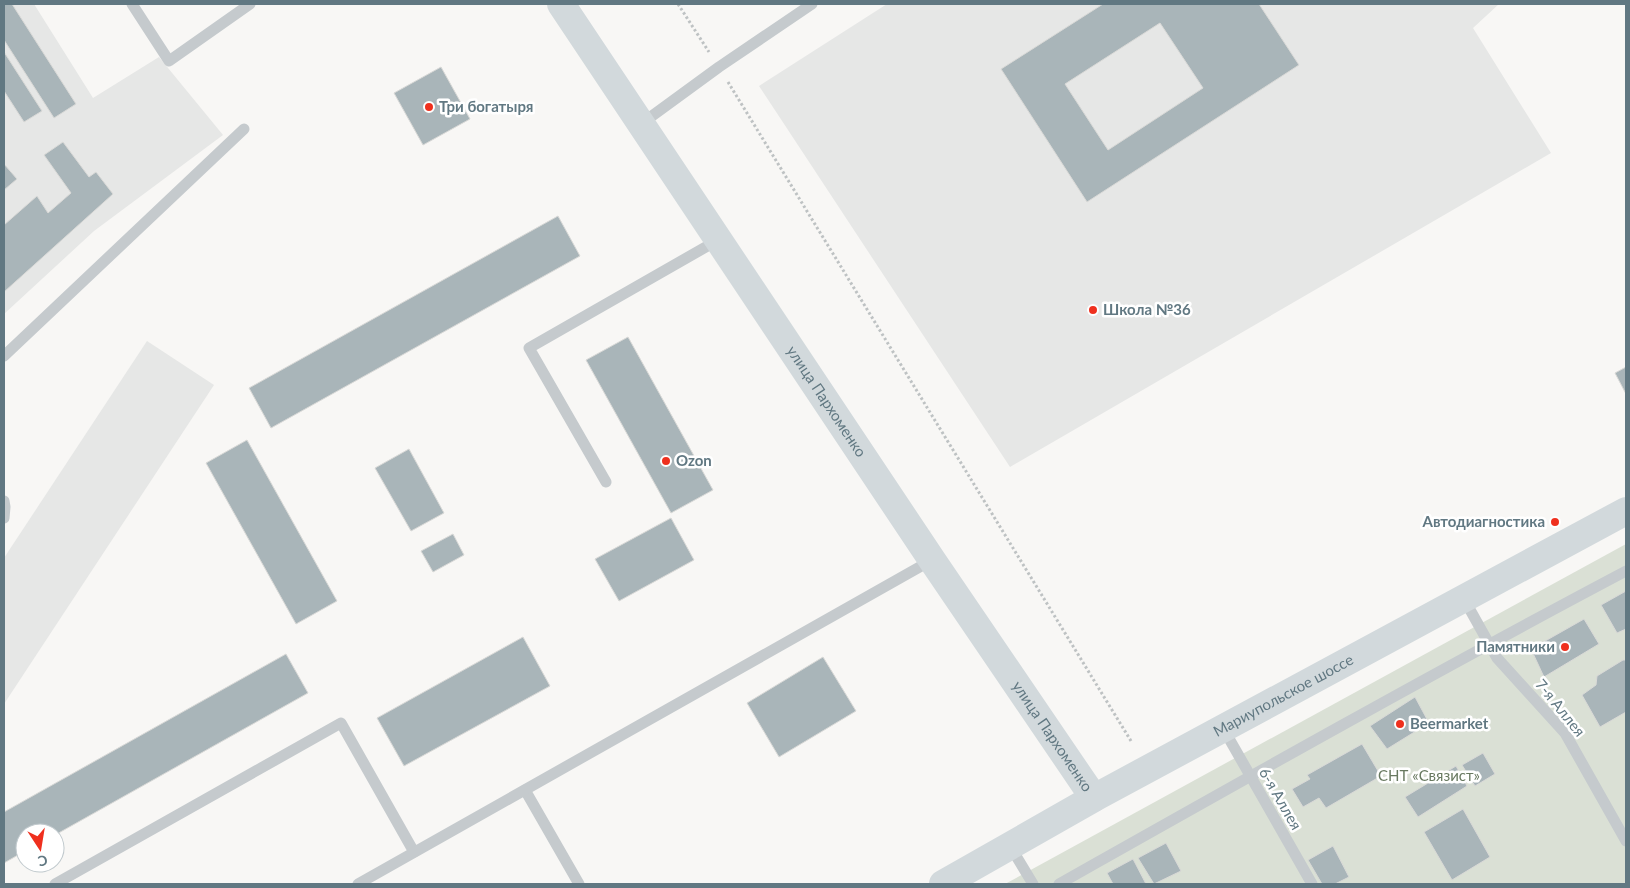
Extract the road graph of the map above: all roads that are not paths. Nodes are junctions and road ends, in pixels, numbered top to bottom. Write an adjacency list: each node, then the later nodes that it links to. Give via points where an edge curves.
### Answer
1 (132, 4): 2 (lane, via 169,61)
2 (250, 4)
3 (560, 4): 5 (street, улица Пархоменко)
4 (812, 4): 5 (lane)
5 (641, 124): 7 (street, улица Пархоменко)
6 (244, 129): 8 (lane)
7 (718, 240): 9 (lane, via 529,348); 13 (street, улица Пархоменко)
8 (4, 356)
9 (606, 482)
10 (4, 501): 12 (lane)
11 (1626, 511): 15 (street, Мариупольское шоссе)
12 (4, 518)
13 (932, 560): 19 (lane); 20 (street, улица Пархоменко)
14 (1626, 571): 16 (lane)
15 (1464, 599): 16 (lane, 7-я Аллея); 17 (street, Мариупольское шоссе)
16 (1489, 644): 18 (lane); 21 (lane, 7-я Аллея, via 1497,658 1565,733)
17 (1223, 728): 18 (lane, 6-я Аллея); 20 (street, Мариупольское шоссе)
18 (1250, 776): 29 (lane); 30 (lane, 6-я Аллея)
19 (525, 790): 23 (lane); 26 (lane)
20 (1094, 798): 22 (street, Мариупольское шоссе)
21 (1626, 841)
22 (1010, 846): 27 (street, Мариупольское шоссе); 28 (lane)
23 (414, 852): 24 (lane, via 342,723); 25 (lane)
24 (55, 884)
25 (358, 884)
26 (578, 884)
27 (943, 884)
28 (1033, 884)
29 (1059, 884)
30 (1312, 884)

